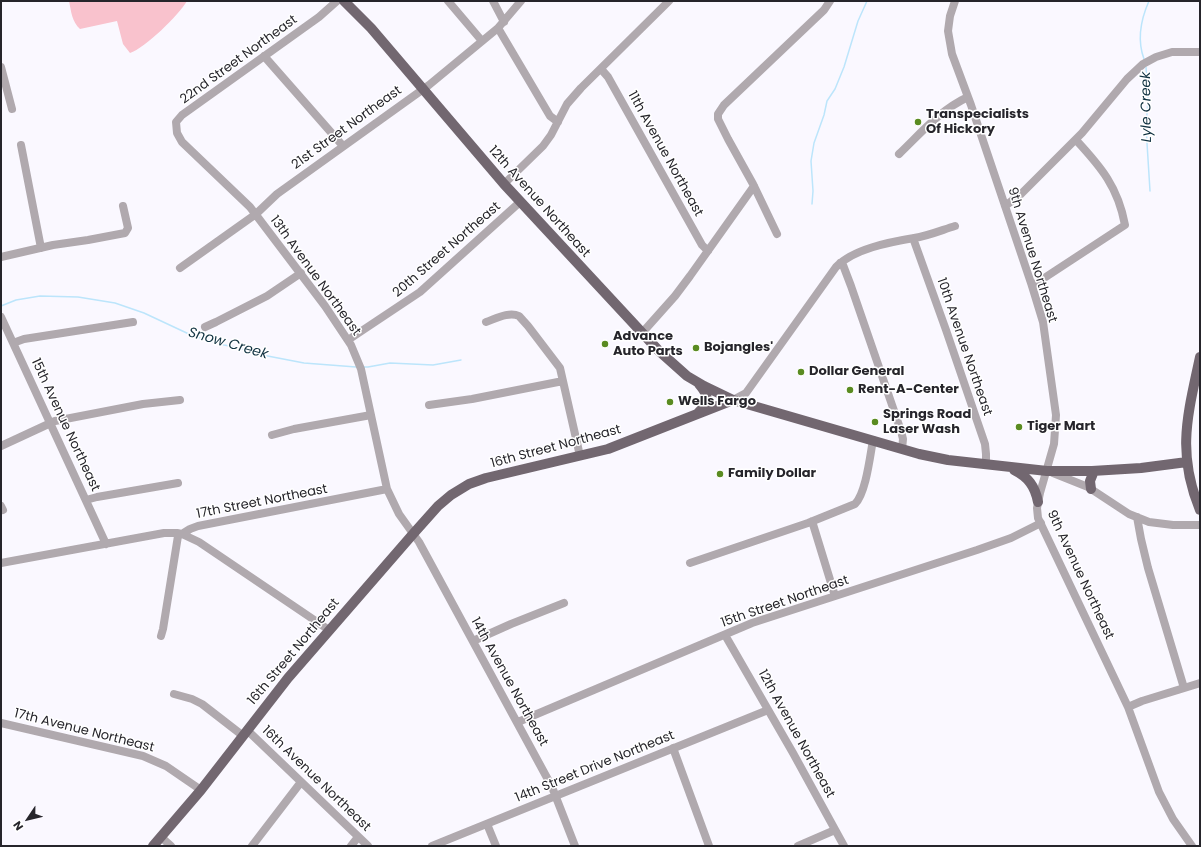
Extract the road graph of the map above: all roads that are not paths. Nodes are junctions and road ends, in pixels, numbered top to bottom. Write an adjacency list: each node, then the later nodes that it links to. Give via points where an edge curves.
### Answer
1 (337, 1): 12 (street, 22nd Street Northeast)
2 (344, 1): 15 (main road, 12th Avenue Northeast, via 371,28)
3 (448, 1): 10 (street)
4 (492, 1): 9 (street)
5 (521, 1): 9 (street, 21st Street Northeast)
6 (669, 1): 14 (street, 20th Street Northeast)
7 (830, 1): 25 (street, via 824,10 724,105 718,114 724,132)
8 (955, 1): 16 (street, 9th Avenue Northeast, via 950,16 949,41)
9 (501, 25): 10 (street, 21st Street Northeast); 18 (street, via 550,116)
10 (482, 41): 15 (street, 21st Street Northeast)
11 (1200, 52): 20 (street, via 1172,52 1143,64 1127,79)
12 (264, 56): 19 (street, 22nd Street Northeast, via 182,115); 22 (street)
13 (1, 67): 17 (street)
14 (601, 69): 18 (street, 20th Street Northeast, via 572,98); 34 (street, 11th Avenue Northeast)
15 (422, 89): 22 (street, 21st Street Northeast); 24 (main road, 12th Avenue Northeast)
16 (968, 97): 23 (street, via 939,114); 28 (street, 9th Avenue Northeast)
17 (12, 109)
18 (558, 122): 24 (street, 20th Street Northeast, via 543,146)
19 (176, 125): 29 (street, 13th Avenue Northeast, via 182,142)
20 (1076, 140): 28 (street, via 1021,194); 39 (street, via 1109,180 1125,225)
21 (21, 145): 33 (street)
22 (343, 146): 29 (street, 21st Street Northeast, via 277,194)
23 (899, 154)
24 (504, 184): 26 (main road, 12th Avenue Northeast)
25 (754, 186): 31 (street); 34 (street)
26 (520, 202): 44 (main road, 12th Avenue Northeast); 45 (street, 20th Street Northeast, via 420,292)
27 (123, 206): 33 (street, via 128,228 125,233)
28 (1005, 206): 39 (street, 9th Avenue Northeast)
29 (256, 214): 37 (street, 21st Street Northeast); 38 (street, 13th Avenue Northeast)
30 (955, 226): 32 (street)
31 (777, 234)
32 (912, 238): 36 (street, via 872,248); 62 (street, 10th Avenue Northeast, via 985,444)
33 (41, 248): 35 (street)
34 (708, 251): 44 (street, via 675,296)
35 (1, 257)
36 (840, 263): 51 (street, via 746,393); 59 (street, via 851,286 901,431)
37 (180, 268)
38 (301, 273): 43 (street, via 267,296); 45 (street, 13th Avenue Northeast)
39 (1032, 286): 64 (street, 9th Avenue Northeast, via 1043,322 1056,414 1054,444)
40 (1, 316): 46 (street, 15th Avenue Northeast)
41 (133, 322): 46 (street)
42 (486, 322): 48 (street, via 513,313 521,317 557,363)
43 (205, 326)
44 (642, 332): 49 (main road, 12th Avenue Northeast, via 674,365)
45 (348, 340): 54 (street, 13th Avenue Northeast, via 361,369)
46 (13, 343): 55 (street, 15th Avenue Northeast)
47 (1200, 357): 61 (main road, via 1188,411 1185,440)
48 (563, 381): 52 (street); 60 (street)
49 (698, 382): 51 (main road, 12th Avenue Northeast); 53 (main road, via 707,400)
50 (180, 400): 55 (street)
51 (733, 400): 53 (main road, 16th Street Northeast); 57 (main road)
52 (429, 405)
53 (698, 413): 60 (main road, 16th Street Northeast, via 628,442)
54 (371, 415): 56 (street); 68 (street, 13th Avenue Northeast)
55 (50, 422): 58 (street); 69 (street, 15th Avenue Northeast)
56 (272, 435)
57 (873, 440): 59 (main road); 73 (street, via 858,501 850,507)
58 (1, 446)
59 (902, 449): 62 (main road, via 943,459)
60 (580, 456): 77 (main road, 16th Street Northeast, via 469,484 444,500)
61 (1187, 462): 65 (main road); 71 (main road)
62 (986, 464): 63 (main road)
63 (1008, 467): 64 (main road); 70 (main road, via 1027,478 1035,488)
64 (1047, 471): 65 (main road); 67 (street); 70 (street, 9th Avenue Northeast)
65 (1094, 471): 67 (main road, via 1090,481)
66 (178, 483): 69 (street)
67 (1092, 489): 72 (street)
68 (387, 490): 76 (street, 17th Street Northeast, via 198,526); 77 (street, 13th Avenue Northeast)
69 (86, 500): 78 (street, 15th Avenue Northeast)
70 (1038, 502): 74 (street, 9th Avenue Northeast, via 1037,512)
71 (1200, 510)
72 (1137, 517): 75 (street, via 1162,524); 88 (street, via 1148,568)
73 (812, 521): 80 (street); 81 (street)
74 (1041, 523): 81 (street, 15th Street Northeast, via 1011,538); 90 (street, 9th Avenue Northeast)
75 (1200, 525)
76 (182, 534): 78 (street, 17th Street Northeast, via 164,533); 83 (street, via 199,542); 85 (street, via 178,536)
77 (413, 534): 83 (main road, 16th Street Northeast); 86 (street, 14th Avenue Northeast)
78 (106, 544): 79 (street, 17th Street Northeast)
79 (1, 563)
80 (690, 563)
81 (835, 596): 84 (street, 15th Street Northeast, via 752,623)
82 (564, 603): 86 (street)
83 (328, 630): 94 (main road, 16th Street Northeast)
84 (725, 635): 91 (street, 12th Avenue Northeast); 93 (street, 15th Street Northeast)
85 (161, 636)
86 (473, 641): 93 (street, 14th Avenue Northeast)
87 (1200, 683): 88 (street)
88 (1184, 688): 90 (street)
89 (174, 694): 94 (street, 16th Avenue Northeast, via 202,704)
90 (1128, 707): 115 (street, 9th Avenue Northeast, via 1159,792 1173,819)
91 (768, 710): 95 (street, 14th Street Drive Northeast); 100 (street, 12th Avenue Northeast)
92 (1, 722): 97 (street, 17th Avenue Northeast, via 143,756 166,766)
93 (518, 722): 98 (street, 14th Avenue Northeast)
94 (245, 733): 96 (street, 16th Avenue Northeast); 97 (main road, 16th Street Northeast)
95 (673, 748): 98 (street, 14th Street Drive Northeast); 112 (street)
96 (301, 782): 102 (street, 16th Avenue Northeast); 106 (street)
97 (201, 790): 101 (main road, 16th Street Northeast)
98 (556, 796): 99 (street, 14th Street Drive Northeast); 111 (street, 14th Avenue Northeast)
99 (487, 824): 109 (street, 14th Street Drive Northeast); 110 (street)
100 (835, 830): 113 (street); 114 (street, 12th Avenue Northeast)
101 (161, 837): 104 (main road, 16th Street Northeast); 105 (street)
102 (358, 837): 107 (street); 108 (street, 16th Avenue Northeast)
103 (1200, 844): 116 (street)
104 (153, 846)
105 (171, 846)
106 (252, 846)
107 (351, 846)
108 (368, 846)
109 (432, 846)
110 (496, 846)
111 (575, 846)
112 (709, 846)
113 (798, 846)
114 (844, 846)
115 (1192, 846)
116 (1197, 846)

